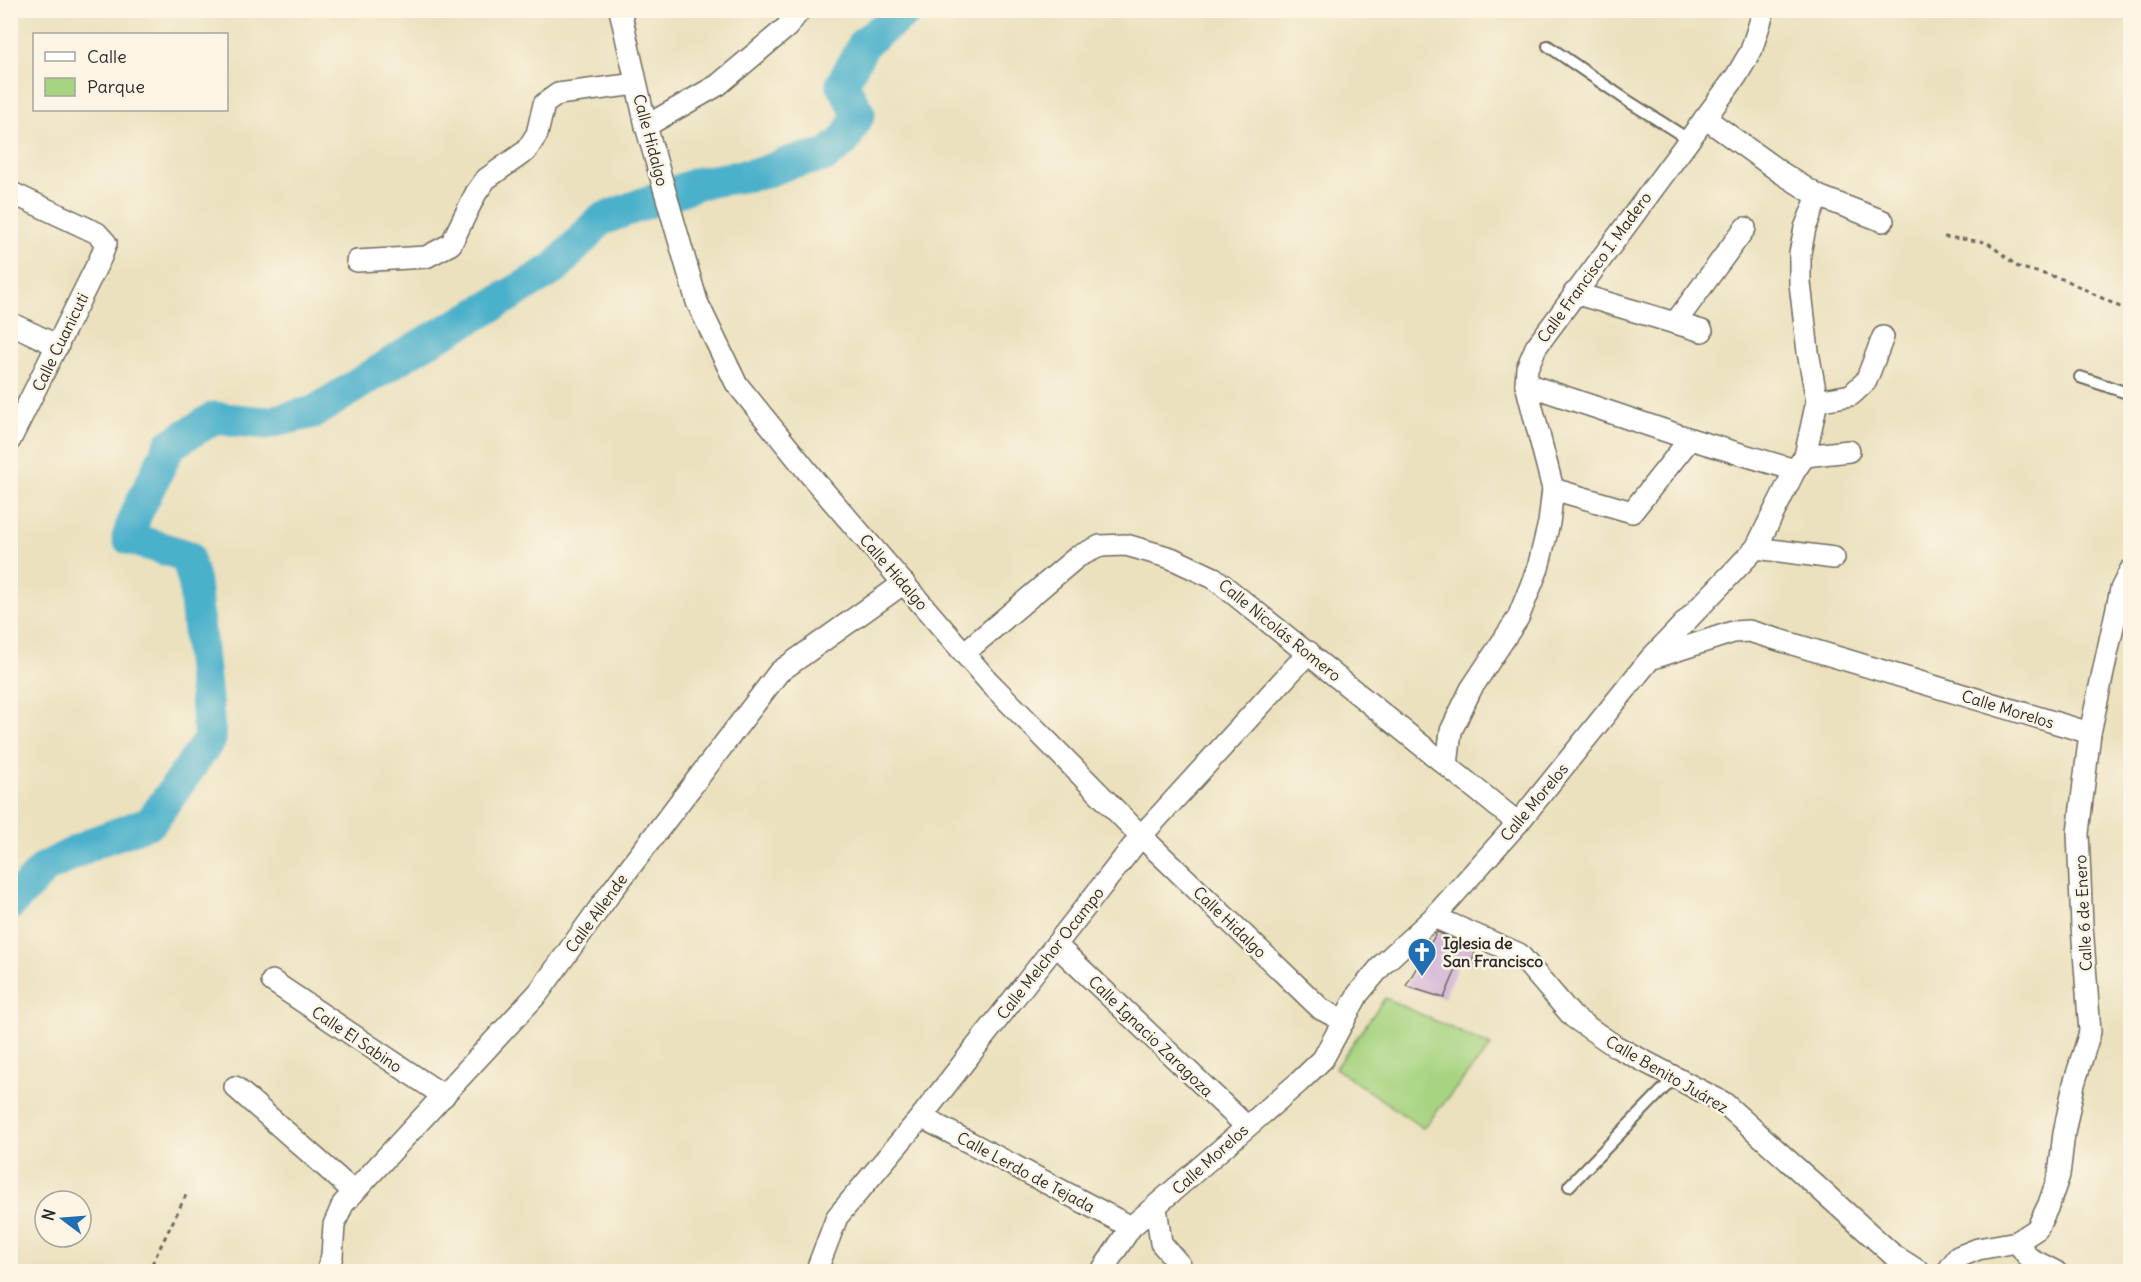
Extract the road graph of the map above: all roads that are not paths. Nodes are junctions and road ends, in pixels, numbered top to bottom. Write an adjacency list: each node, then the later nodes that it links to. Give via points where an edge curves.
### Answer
1 (620, 10): 5 (street, Calle Hidalgo)
2 (800, 10): 7 (street, via 787,27 718,85)
3 (1764, 10): 6 (street, Calle Francisco I. Madero, via 1751,51)
4 (1548, 46): 8 (lane)
5 (636, 84): 7 (street, Calle Hidalgo); 13 (street, via 558,94 544,104 537,134 526,151 486,178 451,244 426,257)
6 (1705, 118): 8 (street, Calle Francisco I. Madero); 10 (street)
7 (646, 129): 32 (street, Calle Hidalgo, via 697,302 736,383)
8 (1688, 139): 14 (street, Calle Francisco I. Madero)
9 (10, 192): 19 (street, Calle Cuanicuti, via 97,233 106,243)
10 (1818, 196): 11 (street); 23 (street, via 1800,253 1800,283)
11 (1883, 221)
12 (1745, 228): 15 (street)
13 (357, 261)
14 (1574, 293): 15 (street); 21 (street, Calle Francisco I. Madero, via 1536,347 1527,368)
15 (1675, 322): 17 (street)
16 (10, 323): 19 (street)
17 (1702, 331)
18 (1883, 337): 23 (street, via 1866,381 1851,395)
19 (58, 346): 25 (street, Calle Cuanicuti)
20 (2080, 377): 22 (lane)
21 (1526, 384): 24 (street); 28 (street, Calle Francisco I. Madero)
22 (2130, 394)
23 (1817, 401): 27 (street)
24 (1690, 439): 27 (street); 28 (street, via 1632,512)
25 (10, 440)
26 (1849, 451): 27 (street)
27 (1800, 463): 29 (street)
28 (1553, 489): 37 (street, Calle Francisco I. Madero, via 1538,568 1518,618 1471,689 1451,731)
29 (1756, 548): 30 (street); 35 (street)
30 (1834, 558)
31 (2130, 571): 36 (street, Calle 6 de Enero, via 2121,589)
32 (904, 584): 34 (street, Calle Hidalgo); 46 (street, Calle Allende, via 779,672 539,992)
33 (1309, 652): 34 (street, Calle Nicolás Romero, via 1214,578 1171,558 1126,545 1100,546 1077,557); 37 (street, Calle Nicolás Romero); 39 (street, Calle Melchor Ocampo)
34 (964, 653): 39 (street, Calle Hidalgo)
35 (1650, 659): 36 (street, Calle Morelos, via 1733,632 1749,631); 38 (street, Calle Morelos)
36 (2090, 733): 53 (street, Calle 6 de Enero, via 2078,833 2090,1032 2074,1084 2059,1175 2049,1204 2037,1228)
37 (1447, 765): 38 (street, Calle Nicolás Romero)
38 (1518, 823): 40 (street, Calle Morelos)
39 (1141, 836): 41 (street, Calle Melchor Ocampo); 43 (street, Calle Hidalgo, via 1321,1009)
40 (1434, 917): 43 (street, Calle Morelos, via 1383,964 1358,994); 44 (street, Calle Benito Juárez, via 1519,954 1573,1017 1615,1047)
41 (1056, 945): 47 (street, Calle Melchor Ocampo); 48 (street, Calle Ignacio Zaragoza)
42 (272, 981): 46 (street, Calle El Sabino)
43 (1344, 1021): 48 (street, Calle Morelos, via 1323,1059)
44 (1674, 1077): 49 (lane); 58 (street, Calle Benito Juárez, via 1724,1103 1892,1254)
45 (235, 1087): 50 (street)
46 (444, 1096): 50 (street, Calle Allende)
47 (921, 1117): 52 (street, Calle Lerdo de Tejada); 55 (street, Calle Melchor Ocampo, via 837,1217)
48 (1246, 1126): 51 (street, Calle Morelos)
49 (1569, 1186)
50 (354, 1192): 54 (street, Calle Allende, via 343,1204 334,1225)
51 (1156, 1207): 52 (street, Calle Morelos); 57 (street, via 1161,1243)
52 (1131, 1227): 56 (street, Calle Morelos)
53 (2017, 1242): 59 (street, via 1958,1257); 60 (street, via 2029,1258)
54 (327, 1272)
55 (816, 1272)
56 (1101, 1272)
57 (1183, 1272)
58 (1920, 1272)
59 (1947, 1272)
60 (2056, 1272)

